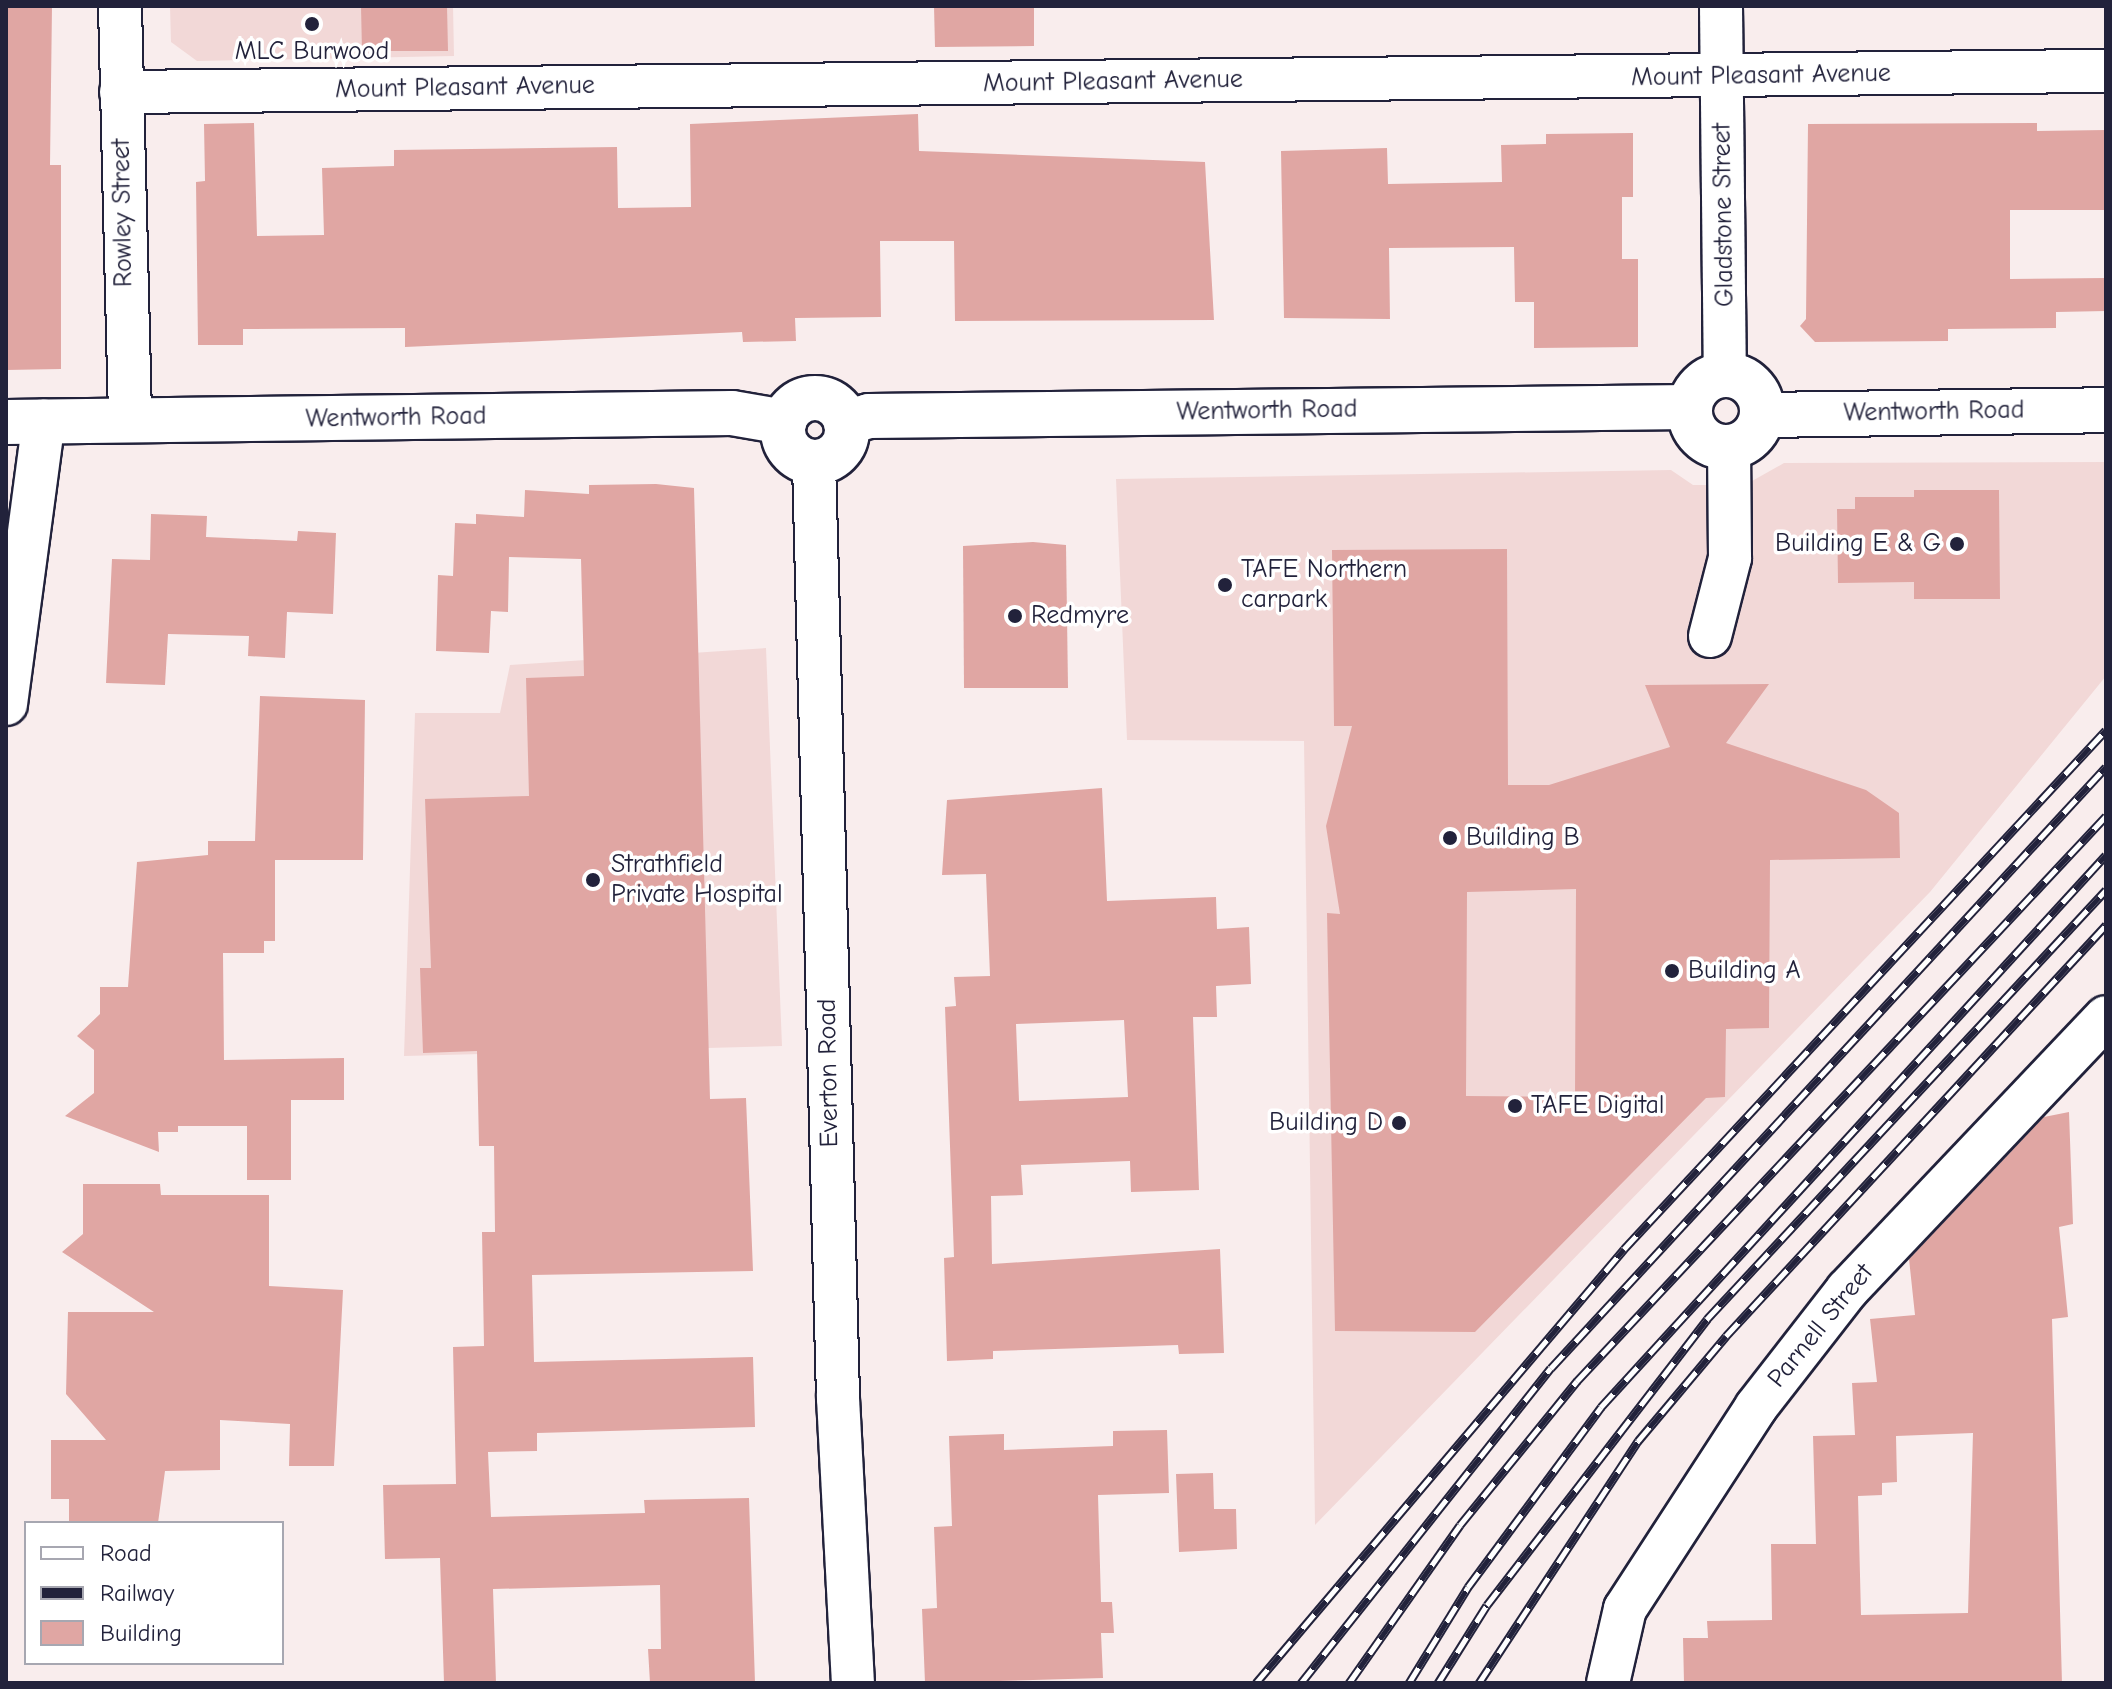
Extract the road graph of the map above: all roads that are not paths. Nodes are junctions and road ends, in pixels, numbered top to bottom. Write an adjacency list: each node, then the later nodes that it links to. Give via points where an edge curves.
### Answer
1 (120, 6): 5 (street, Rowley Street)
2 (1721, 6): 4 (street, Gladstone Street)
3 (2106, 71): 4 (street, Mount Pleasant Avenue)
4 (1722, 77): 5 (street, Mount Pleasant Avenue); 6 (street, Gladstone Street)
5 (121, 92): 10 (street, Rowley Street)
6 (1725, 376): 7 (street, via 1701,385); 9 (street, via 1753,386)
7 (1690, 407): 13 (street, Wentworth Road, via 927,415); 14 (street, via 1701,436)
8 (2096, 408): 9 (street, Wentworth Road)
9 (1762, 415): 14 (street, via 1751,436)
10 (130, 420): 11 (street, Wentworth Road); 12 (street, Wentworth Road, via 732,413)
11 (25, 422): 17 (street)
12 (784, 422): 13 (street, via 795,405 815,399 835,406); 15 (street, via 789,449)
13 (846, 423): 15 (street, via 839,451)
14 (1729, 447): 16 (street, via 1730,558)
15 (814, 462): 19 (street, Everton Road, via 838,1398)
16 (1710, 636)
17 (6, 704)
18 (2102, 1030): 20 (street, Parnell Street, via 1847,1290 1756,1407 1625,1609)
19 (853, 1683)
20 (1608, 1683)

